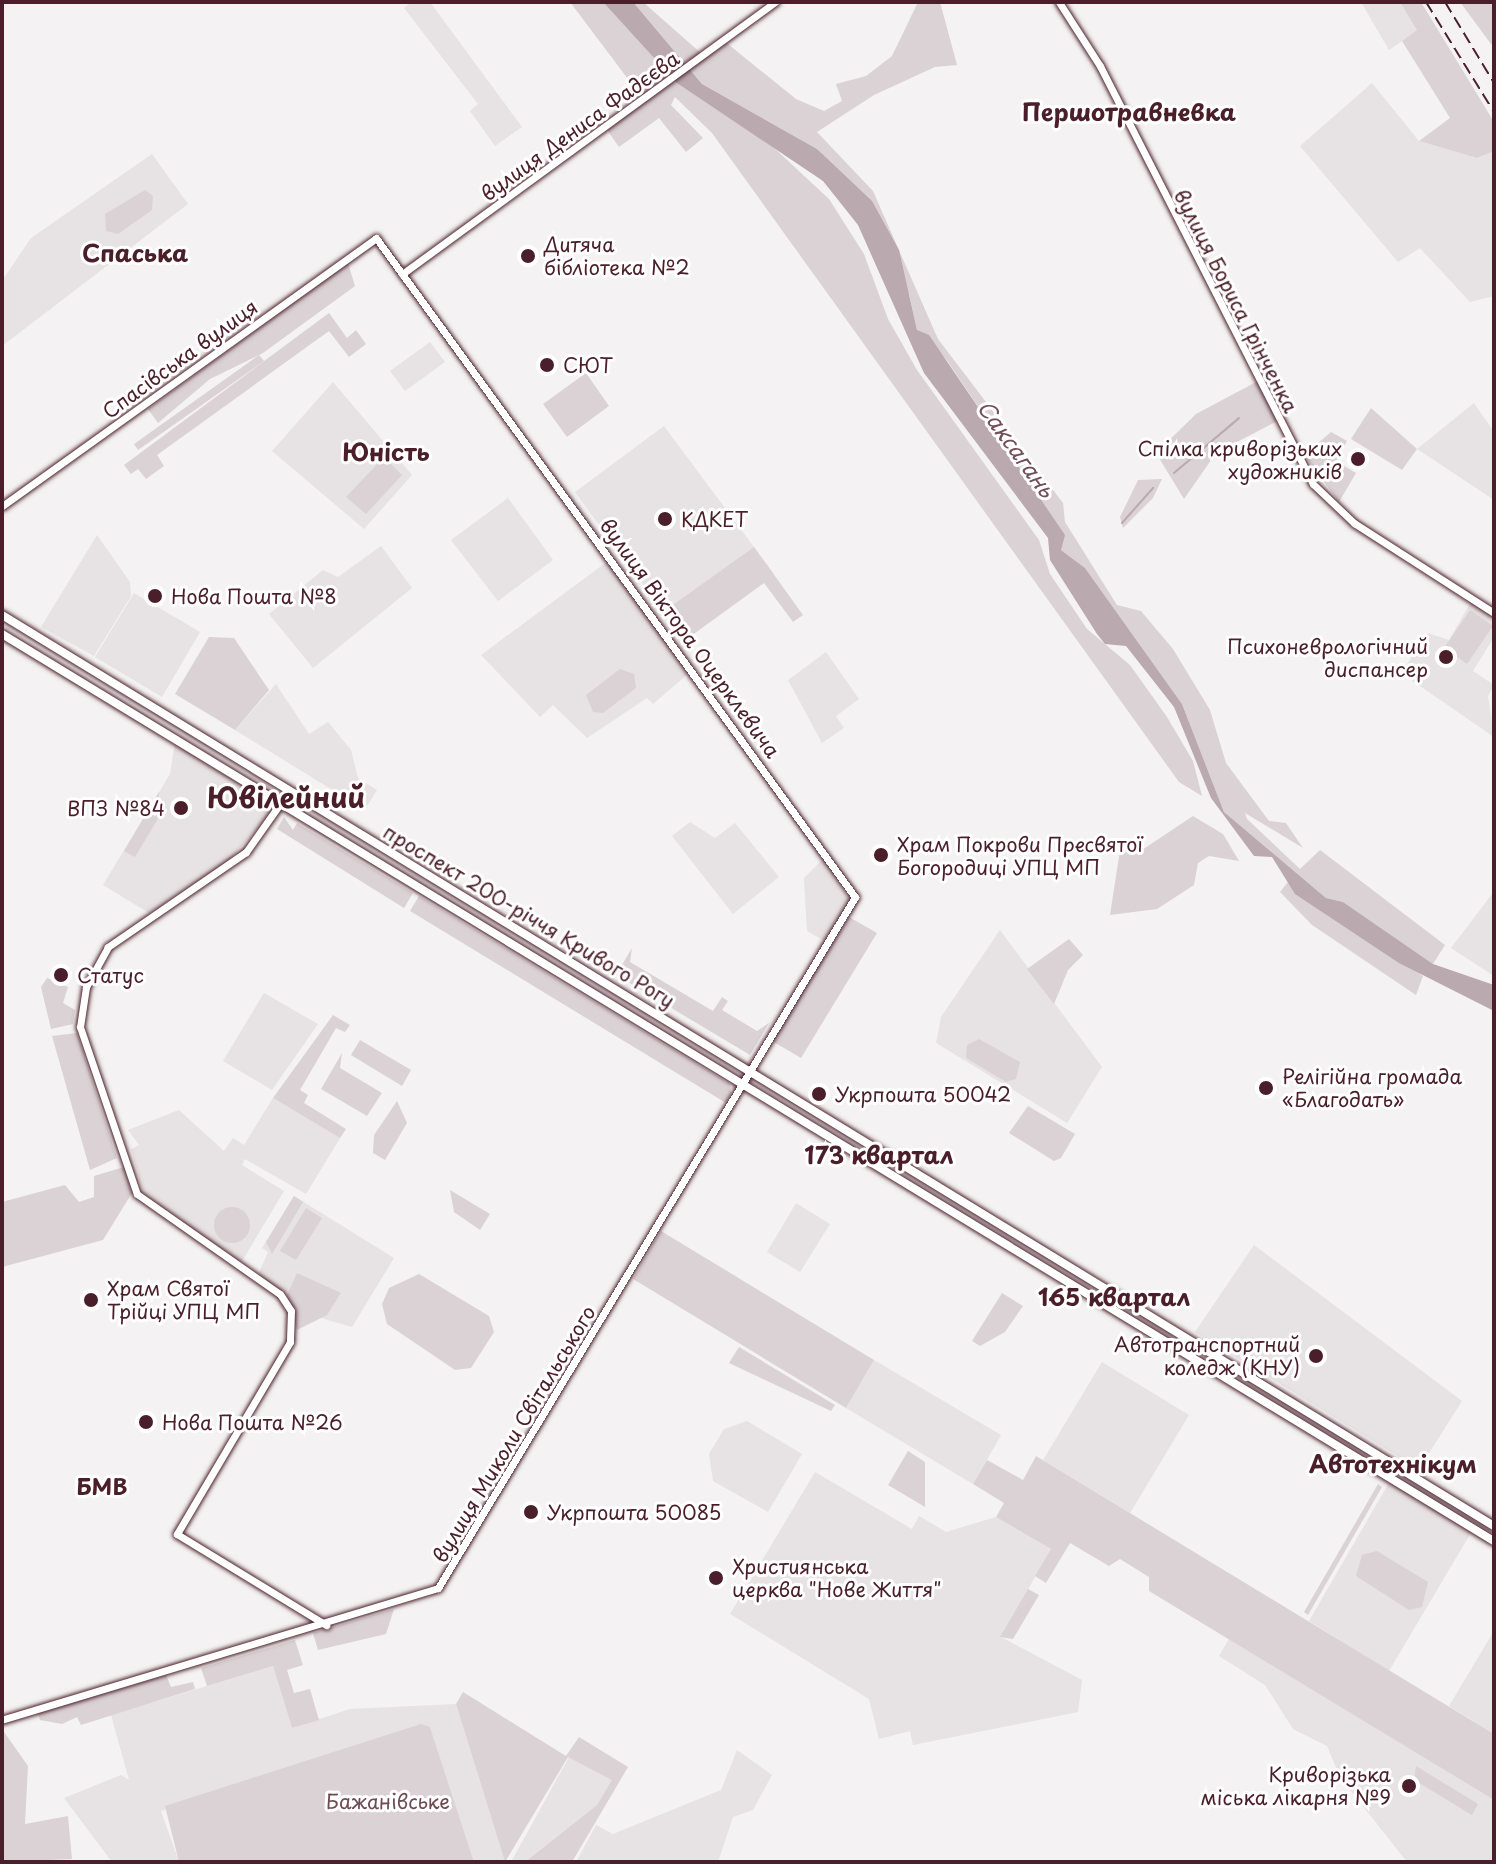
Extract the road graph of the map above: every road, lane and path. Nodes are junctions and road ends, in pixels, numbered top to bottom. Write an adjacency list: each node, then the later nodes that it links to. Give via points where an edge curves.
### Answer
1 (775, 2): 4 (street, вулиця Дениса Фадєєва)
2 (1059, 2): 6 (street, вулиця Бориса Грінченка, via 1313,484 1354,523)
3 (376, 238): 4 (street, вулиця Віктора Оцерклевича); 5 (street, Спасівська вулиця)
4 (402, 274): 13 (street, вулиця Віктора Оцерклевича, via 854,893)
5 (2, 506)
6 (1494, 613)
7 (2, 615): 9 (main road, проспект 200-річчя Кривого Рогу)
8 (2, 634): 10 (main road, проспект 200-річчя Кривого Рогу)
9 (289, 791): 10 (street); 11 (main road, проспект 200-річчя Кривого Рогу)
10 (282, 803): 12 (main road, проспект 200-річчя Кривого Рогу); 21 (street, via 246,852 108,947 91,971 80,1027 137,1194 280,1294 291,1311 290,1342 178,1535)
11 (499, 918): 12 (main road); 13 (main road, проспект 200-річчя Кривого Рогу)
12 (492, 930): 14 (main road, проспект 200-річчя Кривого Рогу)
13 (752, 1070): 14 (street, вулиця Миколи Світальського); 15 (main road, проспект 200-річчя Кривого Рогу)
14 (745, 1083): 16 (main road, проспект 200-річчя Кривого Рогу); 21 (street, вулиця Миколи Світальського, via 441,1584)
15 (1094, 1278): 16 (main road); 17 (main road, проспект 200-річчя Кривого Рогу)
16 (1087, 1289): 18 (main road, проспект 200-річчя Кривого Рогу)
17 (1384, 1454): 18 (main road); 19 (main road, проспект 200-річчя Кривого Рогу)
18 (1377, 1464): 20 (main road, проспект 200-річчя Кривого Рогу)
19 (1494, 1526)
20 (1494, 1541)
21 (326, 1625): 22 (street, вулиця Миколи Світальського)
22 (2, 1720)

